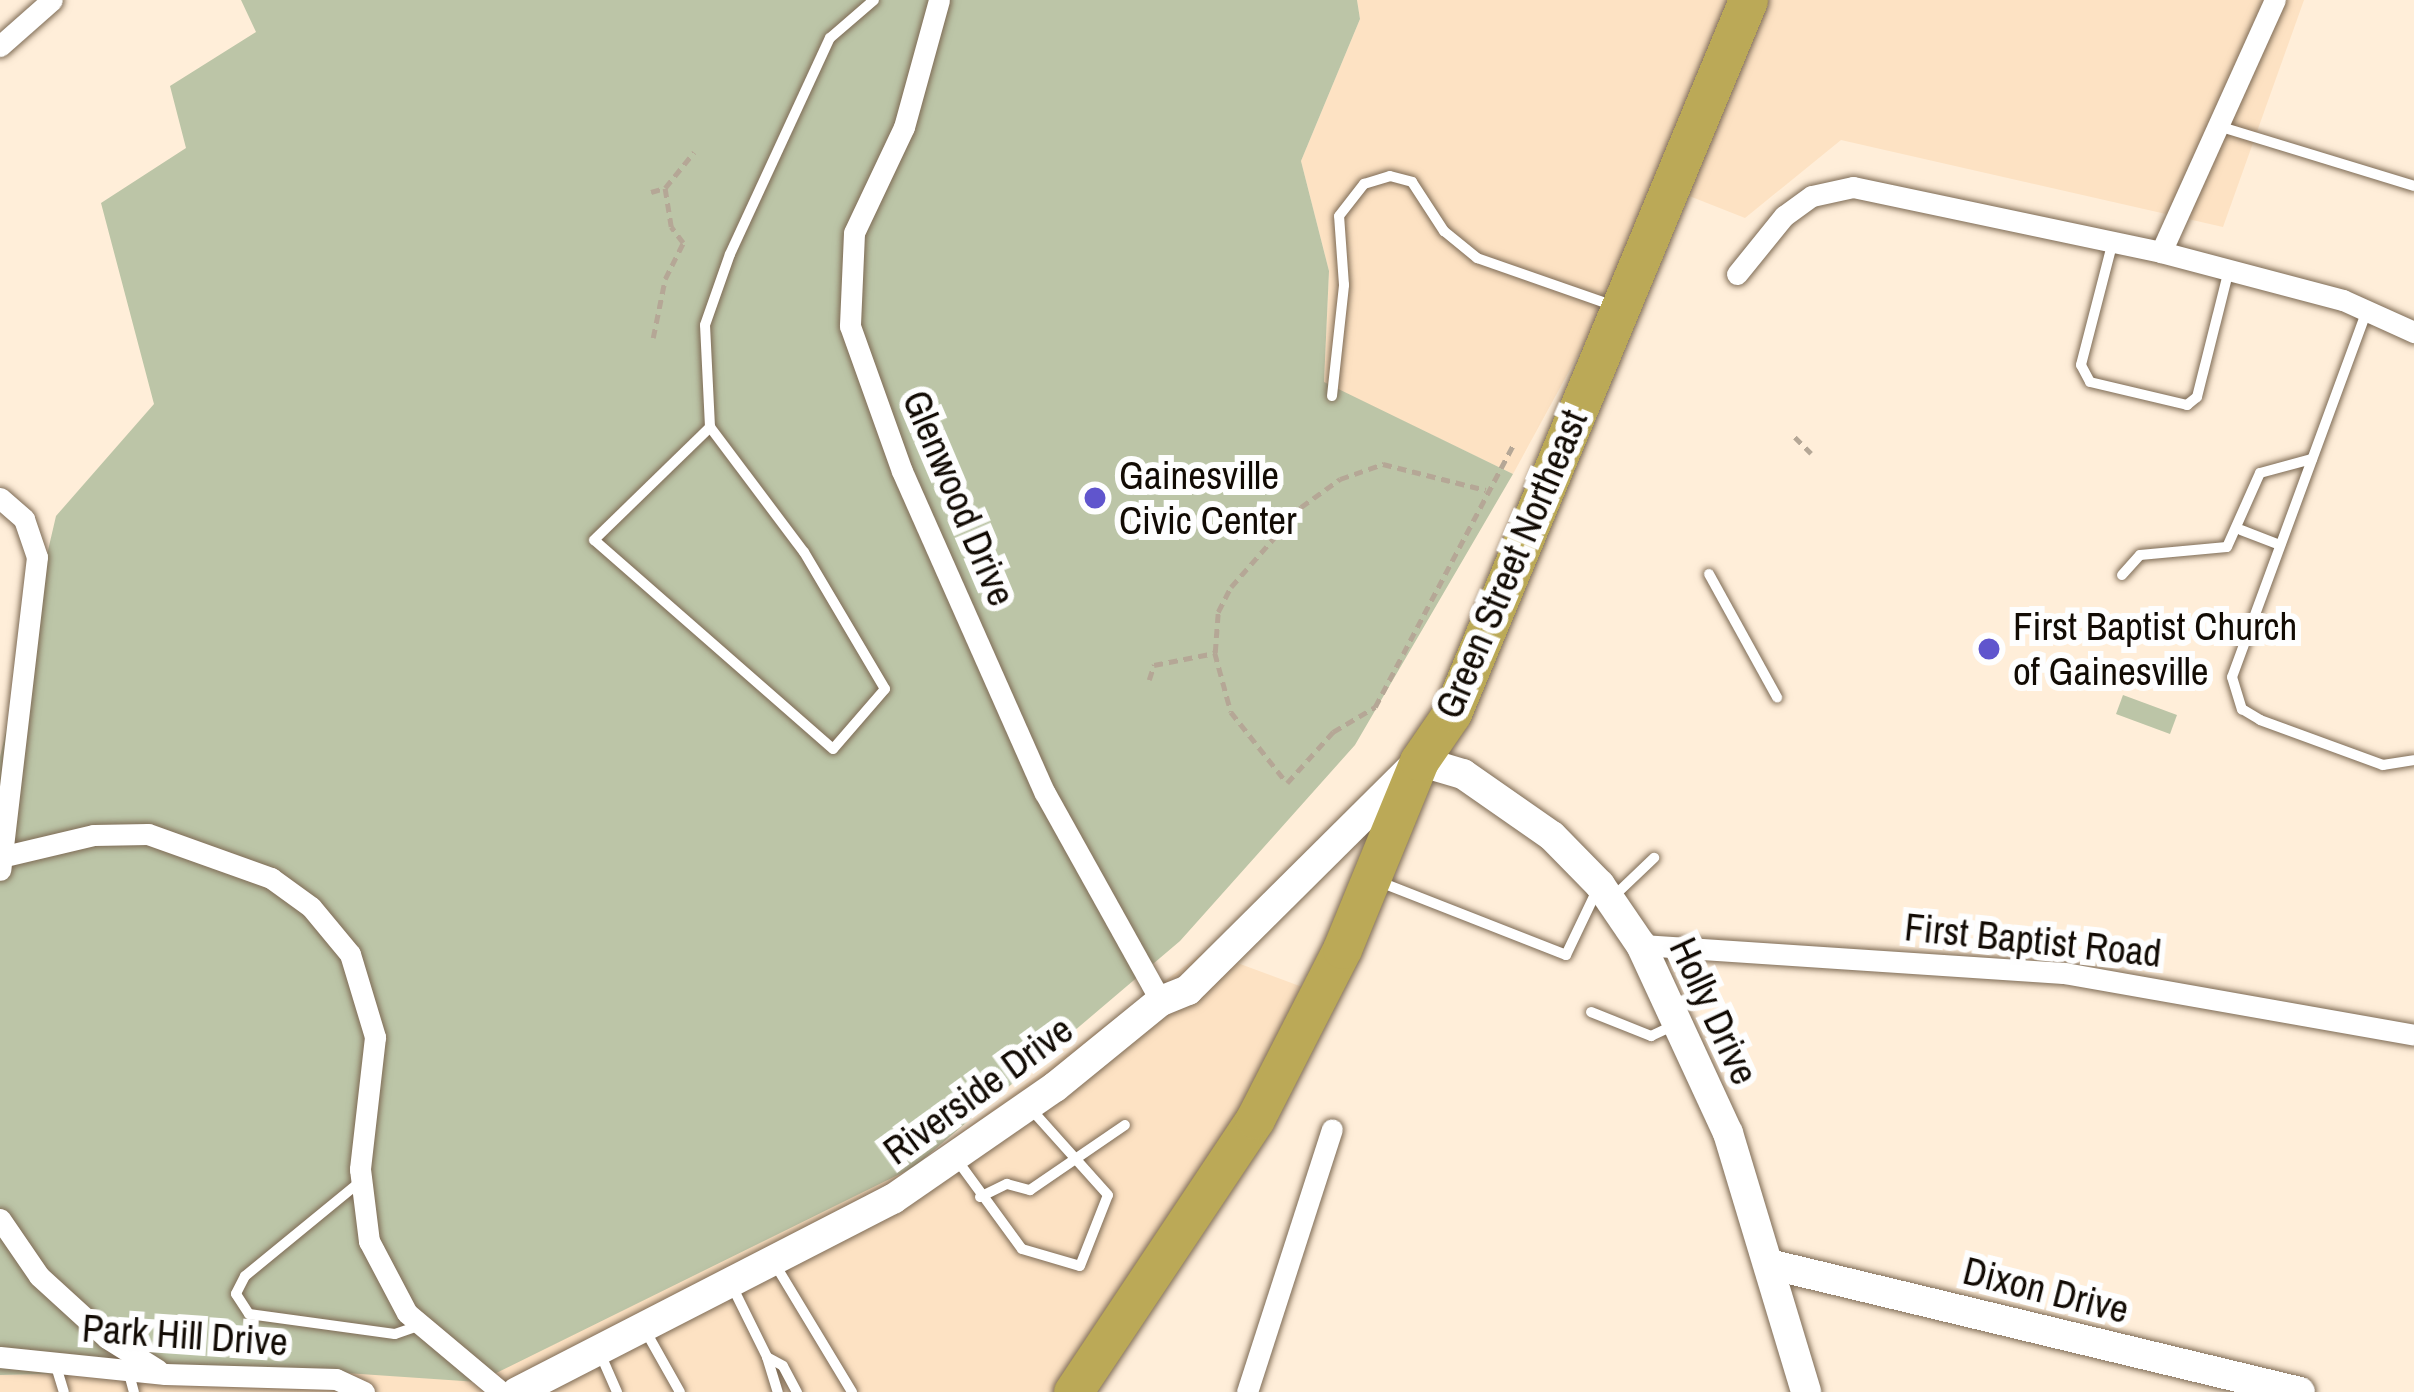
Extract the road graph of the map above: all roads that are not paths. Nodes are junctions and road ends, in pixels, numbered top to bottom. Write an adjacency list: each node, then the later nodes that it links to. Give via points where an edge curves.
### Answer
1 (52, 0): 6 (street)
2 (874, 0): 17 (lane, via 830,38 730,254 705,325)
3 (939, 0): 32 (street, Glenwood Drive, via 904,127 854,233 850,326 902,471 1045,793)
4 (1748, 0): 13 (highway, Green Street Northeast)
5 (2275, 0): 7 (street)
6 (0, 46)
7 (2218, 126): 8 (lane); 10 (street)
8 (2414, 186)
9 (2113, 241): 10 (street); 11 (lane, via 2081,365 2090,382 2187,405 2199,390); 12 (street, via 1853,187 1812,196 1784,216)
10 (2161, 252): 11 (street)
11 (2229, 270): 14 (street, via 2343,300)
12 (1737, 274)
13 (1619, 308): 16 (lane, via 1478,258 1444,232 1412,182 1390,176 1364,184 1339,216 1343,285); 26 (highway, Green Street Northeast, via 1452,713)
14 (2366, 314): 15 (street); 18 (lane)
15 (2414, 332)
16 (1333, 395)
17 (710, 428): 17 (lane, via 594,540 833,749 885,689 804,552)
18 (2312, 459): 20 (lane, via 2260,473); 21 (lane)
19 (0, 498): 28 (street, via 24,519 37,557)
20 (2241, 530): 21 (lane); 23 (lane, via 2228,547 2202,554 2140,556)
21 (2280, 545): 25 (lane, via 2232,677 2242,709 2383,765)
22 (1709, 574): 24 (lane)
23 (2122, 575)
24 (1777, 697)
25 (2414, 760)
26 (1419, 761): 29 (highway, Green Street Northeast); 30 (street, Holly Drive, via 1462,774 1516,808); 32 (street, Riverside Drive, via 1229,953 1188,990)
27 (1654, 858): 30 (lane)
28 (3, 863): 41 (street, via 94,836 148,834 272,878 311,908 350,954 375,1037)
29 (1371, 879): 30 (lane, via 1566,955); 67 (highway, Green Street Northeast, via 1255,1119)
30 (1605, 892): 31 (street, Holly Drive)
31 (1640, 945): 34 (street, Holly Drive); 35 (street, First Baptist Road, via 2064,973)
32 (1161, 1001): 36 (street, Riverside Drive)
33 (1591, 1012): 34 (lane, via 1651,1036)
34 (1681, 1022): 45 (street, Holly Drive)
35 (2414, 1035)
36 (1028, 1106): 39 (street, Riverside Drive); 40 (lane)
37 (1125, 1125): 40 (lane)
38 (1332, 1129): 68 (street)
39 (955, 1156): 42 (lane); 44 (street, Riverside Drive, via 893,1199)
40 (1071, 1161): 42 (lane, via 1030,1190 1007,1184); 42 (lane, via 1108,1195 1081,1266 1022,1250)
41 (361, 1181): 47 (street, via 369,1241); 47 (lane, via 245,1276 236,1294 249,1314 395,1334)
42 (980, 1198)
43 (0, 1219): 54 (street, via 39,1276)
44 (772, 1261): 46 (street, Riverside Drive); 66 (lane)
45 (1773, 1265): 57 (street, Dixon Drive); 69 (street, Holly Drive)
46 (730, 1283): 48 (street, Riverside Drive); 51 (lane)
47 (421, 1325): 60 (street)
48 (644, 1327): 49 (street, Riverside Drive); 63 (lane)
49 (598, 1350): 61 (street, Riverside Drive); 62 (lane)
50 (0, 1357): 52 (street, Park Hill Drive)
51 (767, 1358): 64 (lane); 65 (lane)
52 (55, 1363): 53 (street, Park Hill Drive); 58 (lane)
53 (131, 1381): 54 (street, Park Hill Drive)
54 (167, 1383): 55 (street, Park Hill Drive)
55 (248, 1384): 56 (street, Park Hill Drive)
56 (317, 1385): 59 (street, Park Hill Drive)
57 (2250, 1386): 70 (street, Dixon Drive)
58 (64, 1392)
59 (364, 1392)
60 (501, 1392)
61 (517, 1392)
62 (617, 1392)
63 (680, 1392)
64 (778, 1392)
65 (797, 1392)
66 (852, 1392)
67 (1073, 1392)
68 (1247, 1392)
69 (1806, 1392)
70 (2300, 1392)

